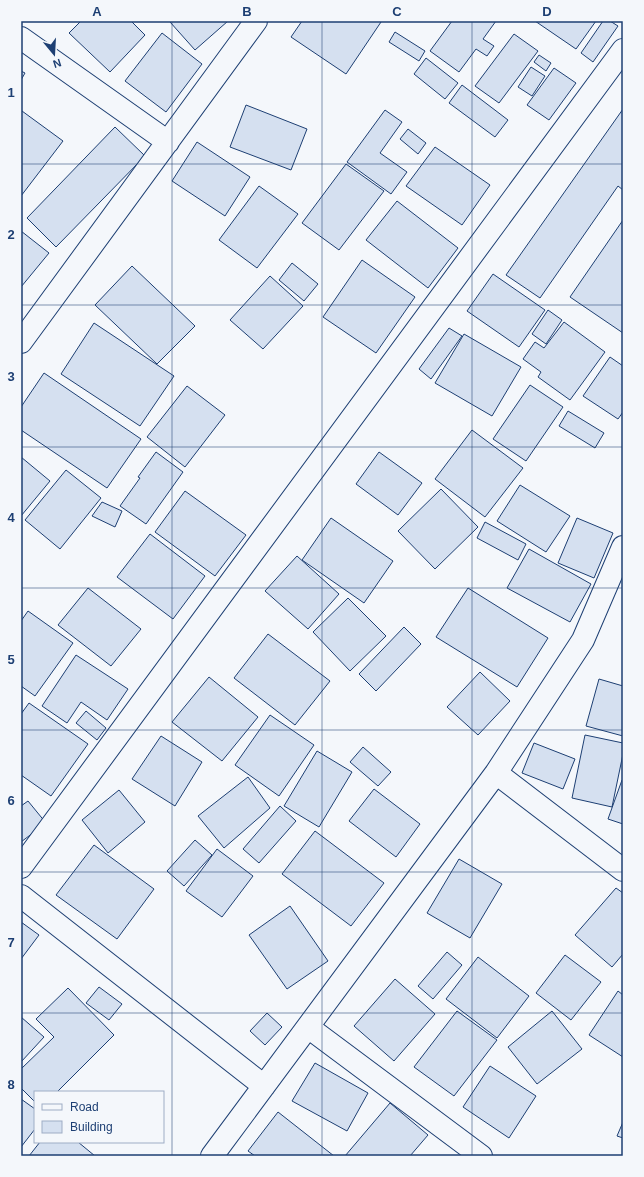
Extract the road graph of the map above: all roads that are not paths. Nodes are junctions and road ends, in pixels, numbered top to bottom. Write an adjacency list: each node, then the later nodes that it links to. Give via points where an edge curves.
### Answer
1 (256, 21): 4 (street)
2 (21, 38): 4 (street)
3 (623, 50): 8 (street)
4 (168, 142): 5 (street)
5 (21, 342)
6 (623, 547): 7 (street, via 583,640)
7 (496, 773): 9 (street); 11 (street)
8 (21, 867)
9 (623, 870)
10 (21, 896): 12 (street)
11 (308, 1027): 12 (street); 14 (street)
12 (264, 1086): 13 (street)
13 (212, 1156)
14 (481, 1156)

